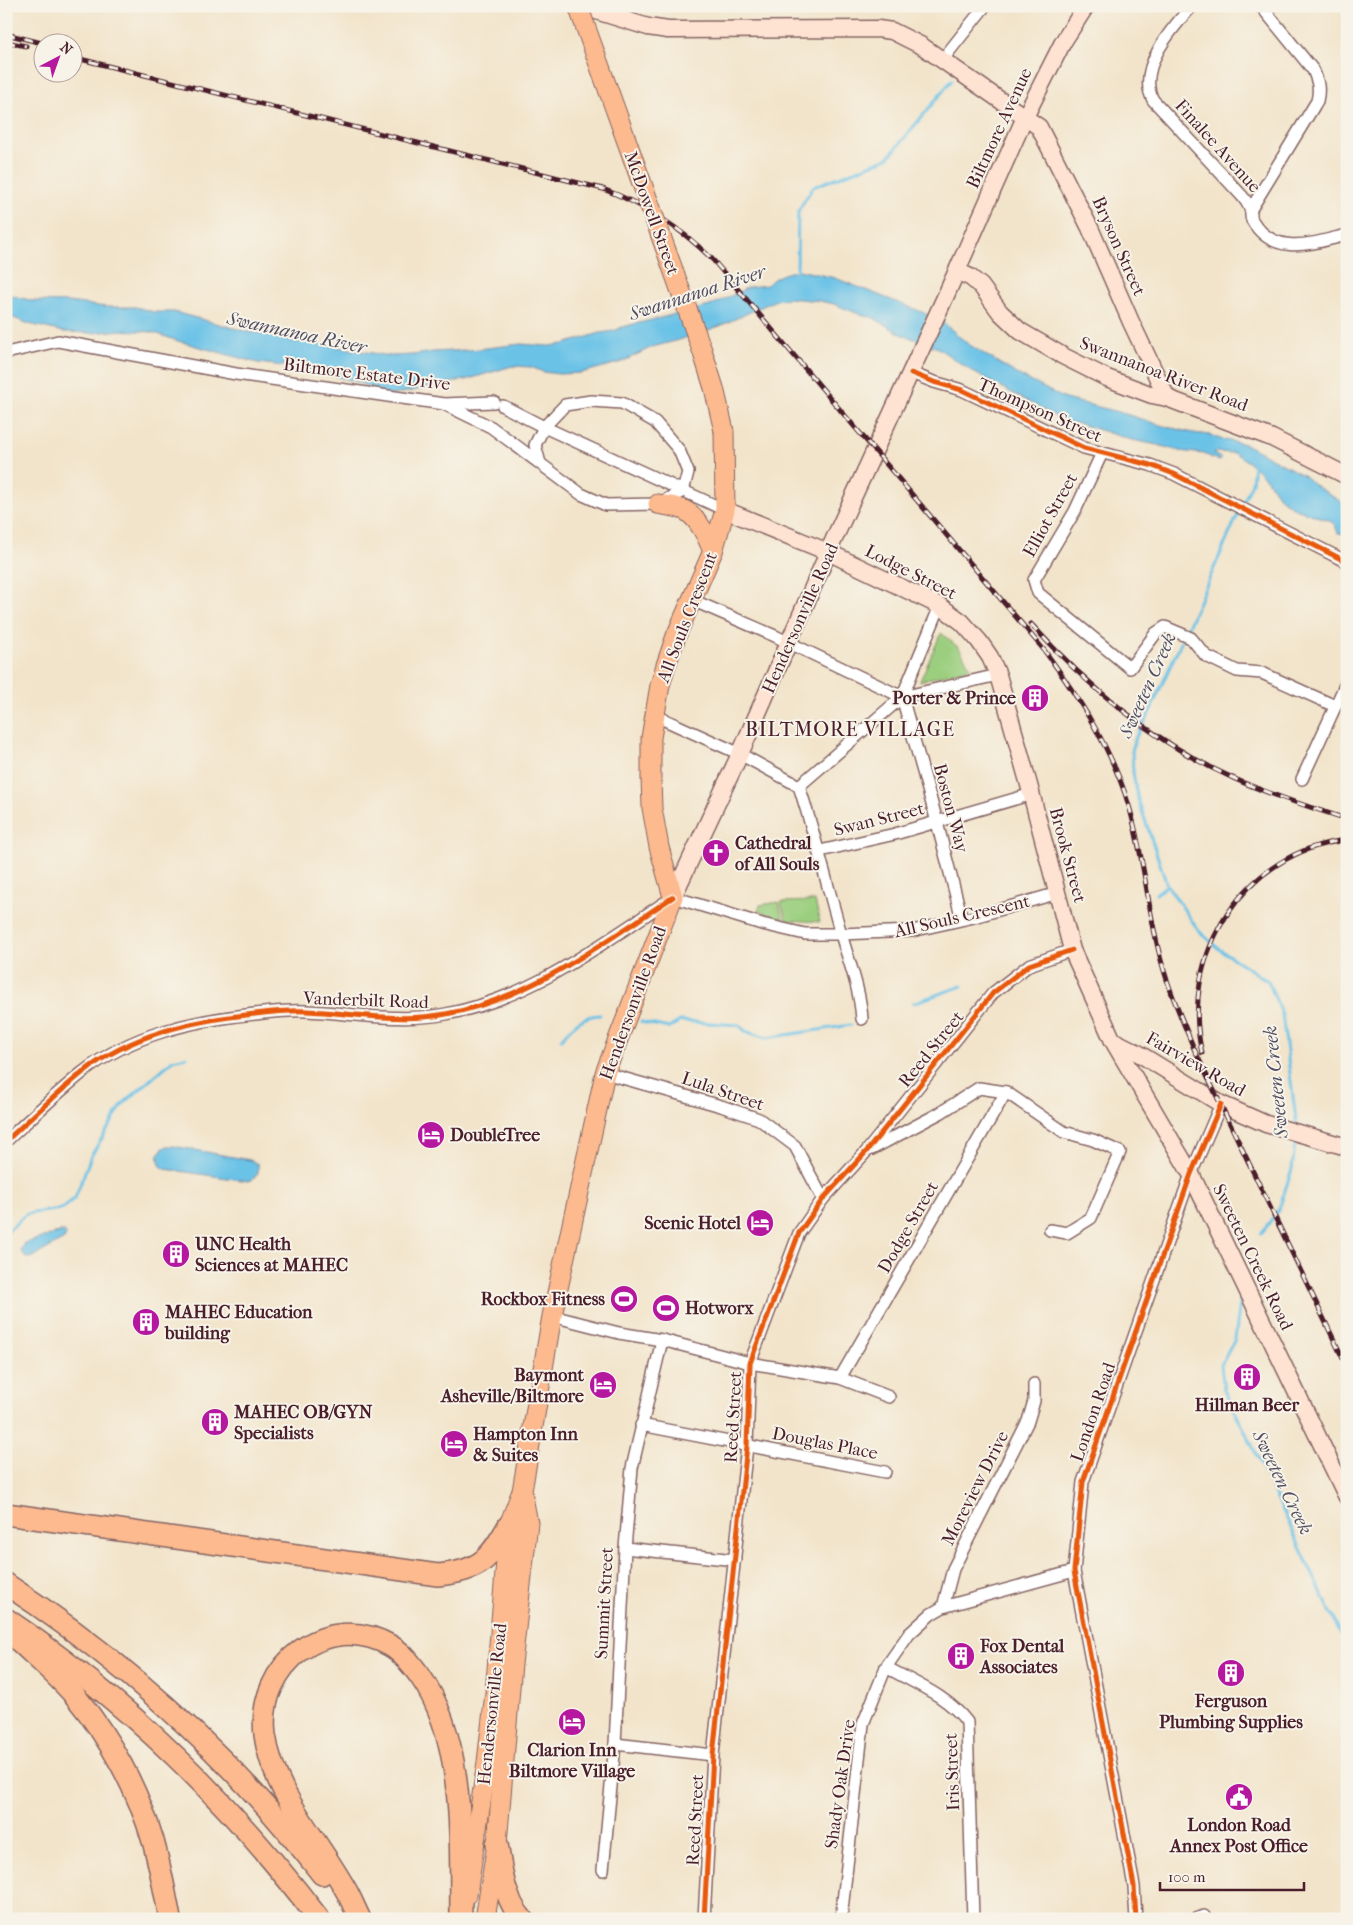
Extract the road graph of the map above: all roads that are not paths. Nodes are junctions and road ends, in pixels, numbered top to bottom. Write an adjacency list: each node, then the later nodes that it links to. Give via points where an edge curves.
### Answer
1 (579, 6): 6 (main road, Bryson Street, via 668,30 878,29 907,37); 21 (main road, McDowell Street, bridge, via 714,388 724,431)
2 (985, 6): 6 (street)
3 (1086, 6): 7 (main road, Biltmore Avenue, via 1063,42)
4 (1192, 6): 8 (street, Finalee Avenue, via 1161,44 1151,70 1148,92)
5 (1261, 6): 8 (street, via 1313,70 1319,93)
6 (943, 59): 7 (main road, Bryson Street)
7 (1025, 117): 10 (main road, Biltmore Avenue); 13 (main road, Bryson Street, via 1039,126 1051,148)
8 (1251, 209): 9 (street, Finalee Avenue, via 1251,218 1263,234 1285,245)
9 (1347, 235)
10 (957, 271): 12 (main road, Hendersonville Road); 13 (main road, Swannanoa River Road, via 981,286 1000,312 1020,331 1107,378)
11 (6, 353): 14 (street, Biltmore Estate Drive, via 58,341 236,374)
12 (911, 373): 16 (street, Thompson Street, via 962,390); 23 (main road, Hendersonville Road)
13 (1167, 398): 18 (main road, Swannanoa River Road, via 1272,438)
14 (444, 404): 15 (street, Biltmore Estate Drive, via 498,404); 17 (street, via 491,427)
15 (544, 427): 17 (street, via 536,445); 19 (street, Biltmore Estate Drive); 19 (street, via 565,405 591,401 622,404 655,422 679,450 688,472)
16 (1102, 453): 24 (street, Thompson Street, via 1174,474); 31 (street, Elliot Street, via 1075,511 1034,580 1038,593 1130,668 1156,633 1165,627 1191,638 1206,656 1237,672 1262,673)
17 (540, 463): 20 (street, via 581,494 606,505)
18 (1347, 476)
19 (683, 491): 20 (street); 21 (street, Biltmore Estate Drive)
20 (658, 504): 22 (main road, via 684,510 692,516)
21 (725, 510): 22 (main road, All Souls Crescent); 23 (main road, Lodge Street)
22 (713, 551): 25 (main road, All Souls Crescent)
23 (828, 552): 26 (main road, Lodge Street); 27 (main road, Hendersonville Road)
24 (1347, 562)
25 (692, 600): 27 (street); 32 (main road, All Souls Crescent, via 666,665)
26 (940, 606): 28 (main road, Lodge Street, via 962,622 979,641); 30 (street)
27 (789, 643): 30 (street); 33 (main road, Hendersonville Road)
28 (998, 675): 30 (street); 36 (main road, Brook Street)
29 (1347, 681): 31 (street)
30 (902, 696): 35 (street); 37 (street, Boston Way)
31 (1335, 706): 34 (street)
32 (654, 715): 33 (street); 40 (main road, All Souls Crescent, via 650,761 652,808)
33 (740, 754): 35 (street); 40 (main road, Hendersonville Road)
34 (1302, 778)
35 (799, 786): 38 (street)
36 (1032, 794): 37 (street, Swan Street); 39 (main road, Brook Street)
37 (937, 822): 38 (street, Swan Street); 41 (street, Boston Way)
38 (820, 851): 42 (street)
39 (1058, 893): 41 (street, All Souls Crescent); 43 (main road, Brook Street)
40 (673, 897): 42 (street, All Souls Crescent, via 805,934); 46 (main road, Hendersonville Road); 49 (street, Vanderbilt Road, via 584,956 535,982 448,1014 394,1018 286,1011 219,1018 157,1032 111,1054 83,1072)
41 (962, 919): 42 (street, All Souls Crescent, via 912,931)
42 (841, 934): 44 (street, via 861,999)
43 (1072, 950): 45 (main road, Brook Street); 51 (street, Reed Street, via 1028,965 993,994)
44 (862, 1019)
45 (1113, 1040): 48 (main road, Fairview Road); 52 (main road, Sweeten Creek Road)
46 (605, 1073): 53 (street, Lula Street, via 759,1120 795,1146); 55 (main road, Hendersonville Road)
47 (1006, 1092): 51 (street, via 979,1088 940,1113); 54 (street, via 1064,1132 1120,1152 1091,1218 1067,1233); 58 (street, Dodge Street)
48 (1221, 1104): 50 (main road, Fairview Road, via 1266,1124); 52 (street, London Road)
49 (6, 1141)
50 (1347, 1147)
51 (866, 1152): 53 (street, Reed Street)
52 (1191, 1174): 65 (main road, Sweeten Creek Road); 70 (street, London Road, via 1083,1482)
53 (823, 1199): 57 (street, Reed Street, via 799,1233)
54 (1050, 1230)
55 (552, 1316): 56 (street); 64 (main road, Hendersonville Road)
56 (662, 1340): 57 (street); 61 (street, Summit Street)
57 (750, 1363): 58 (street); 62 (street, Reed Street)
58 (840, 1378): 60 (street)
59 (1034, 1384): 72 (street, Moreview Drive, via 1034,1401 1028,1421 953,1569)
60 (889, 1397)
61 (641, 1425): 62 (street, Douglas Place); 68 (street, Summit Street, via 632,1468)
62 (747, 1446): 63 (street, Douglas Place); 69 (street, Reed Street)
63 (885, 1472)
64 (522, 1491): 67 (main road, Hendersonville Road); 78 (main road, Hendersonville Road, via 528,1523)
65 (1347, 1497)
66 (6, 1514): 67 (highway, via 438,1575 461,1571 481,1562 493,1552)
67 (509, 1525): 84 (main road, Hendersonville Road, via 487,1762 475,1850)
68 (624, 1548): 69 (street); 76 (street, Summit Street)
69 (734, 1560): 77 (street, Reed Street)
70 (1074, 1571): 72 (street, Shady Oak Drive); 90 (street, London Road, via 1134,1886)
71 (6, 1584): 82 (highway, via 111,1659 202,1739 306,1854)
72 (943, 1607): 75 (street, Shady Oak Drive, via 909,1634)
73 (6, 1620): 81 (highway, via 115,1700 190,1768 257,1841)
74 (6, 1629): 80 (highway, via 59,1678 117,1758 152,1839)
75 (886, 1667): 88 (street, Shady Oak Drive, via 863,1724); 89 (street, Iris Street, via 948,1702 967,1722)
76 (615, 1744): 77 (street); 79 (street, Summit Street)
77 (713, 1756): 87 (street, Reed Street)
78 (497, 1844): 85 (main road, Hendersonville Road); 86 (highway, via 505,1892)
79 (603, 1870)
80 (170, 1919)
81 (318, 1919)
82 (355, 1919)
83 (360, 1919): 84 (highway, via 344,1885 282,1787 270,1761 265,1734 264,1714 270,1689 279,1673 302,1648 335,1635 357,1634 392,1647 408,1660 432,1696 444,1728 458,1796)
84 (461, 1919)
85 (485, 1919)
86 (522, 1919)
87 (704, 1919)
88 (841, 1919)
89 (973, 1919)
90 (1136, 1919)

